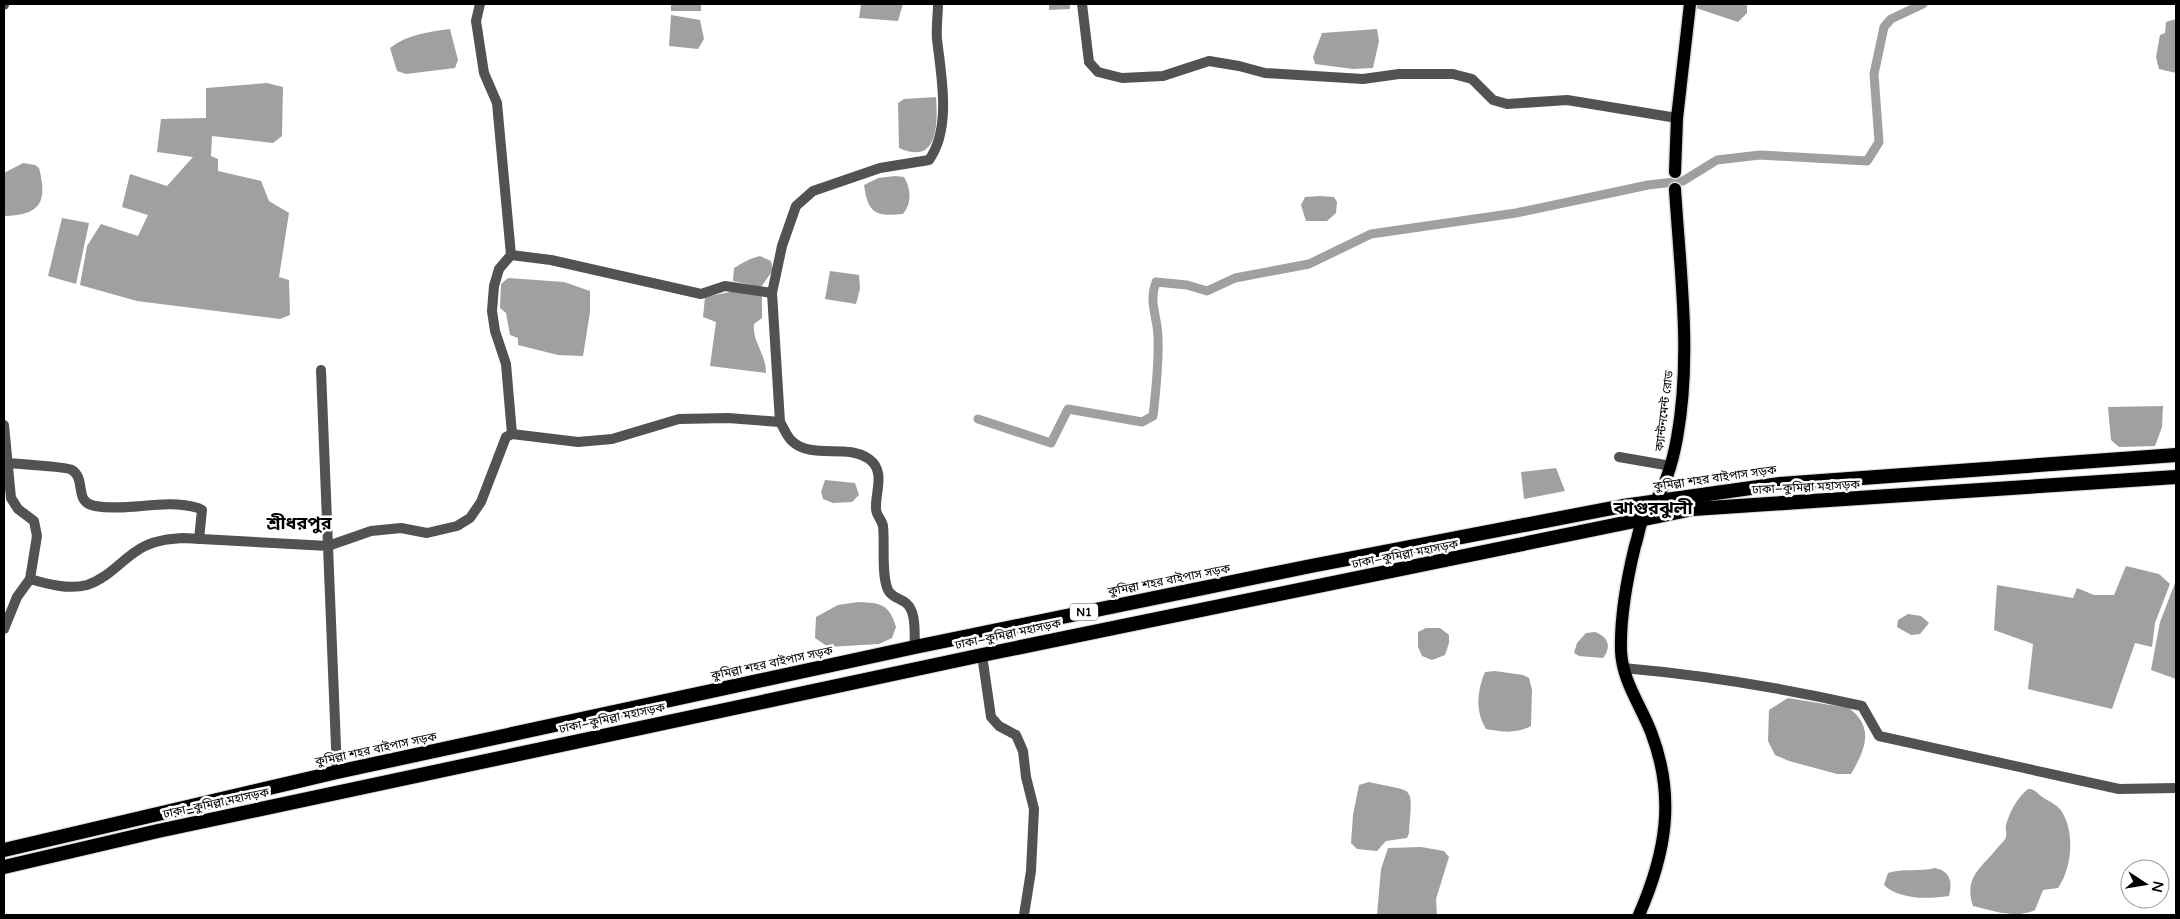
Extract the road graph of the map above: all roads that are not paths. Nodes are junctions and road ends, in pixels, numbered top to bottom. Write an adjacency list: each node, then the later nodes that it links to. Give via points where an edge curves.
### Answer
1 (480, 4): 8 (street, via 476,21 484,73 497,102)
2 (938, 4): 9 (street, via 937,36 944,96 936,150 930,160 880,168 813,191 796,206 782,246)
3 (1082, 4): 5 (street, via 1088,62 1098,72 1122,78 1163,76 1209,61 1265,73 1353,78 1453,74 1472,79 1493,100 1507,104 1567,100)
4 (1690, 4): 5 (main road)
5 (1677, 118): 6 (main road)
6 (1675, 172)
7 (1675, 189): 17 (main road, ক্যান্টনমেন্ট রোড, via 1685,349)
8 (511, 255): 9 (street, via 551,260 701,294 725,286); 13 (street, via 499,269 492,311 506,364)
9 (772, 293): 11 (street)
10 (321, 370): 22 (street)
11 (780, 422): 13 (street, via 679,418 612,439 578,442); 25 (street, via 791,440 799,446 848,452 868,458 877,467 876,510 883,523 887,586 892,596 911,609)
12 (4, 425): 16 (street)
13 (512, 434): 22 (street, via 506,437 480,502 470,518 457,526 427,533 401,528 371,531)
14 (2176, 455): 19 (highway, কুমিল্লা শহর বাইপাস সড়ক / N1, via 1780,484)
15 (1619, 456): 17 (street)
16 (7, 463): 21 (street, via 74,471 81,498 84,503 94,506 117,508 160,503 198,508 203,515); 23 (street, via 11,498 18,509 34,521 36,536)
17 (1671, 466): 19 (main road, ক্যান্টনমেন্ট রোড)
18 (2176, 477): 20 (highway, ঢাকা–কুমিল্লা মহাসড়ক / N1, via 1693,509)
19 (1656, 501): 20 (main road, ক্যান্টনমেন্ট রোড); 25 (highway, কুমিল্লা শহর বাইপাস সড়ক / N1, via 1301,568)
20 (1642, 521): 26 (highway, ঢাকা–কুমিল্লা মহাসড়ক / N1); 27 (main road, ক্যান্টনমেন্ট রোড, via 1626,583 1621,650)
21 (200, 539): 22 (street); 23 (street, via 163,540 145,546 88,585 73,587)
22 (328, 546): 28 (street)
23 (30, 579): 24 (street, via 17,597)
24 (4, 629)
25 (915, 647): 28 (highway, কুমিল্লা শহর বাইপাস সড়ক / N1)
26 (982, 655): 31 (highway, ঢাকা–কুমিল্লা মহাসড়ক / N1); 32 (street, via 991,717 1016,735 1023,751 1034,809 1031,871)
27 (1623, 668): 29 (street, via 1698,675 1826,698 1862,706 1879,736 2119,789); 33 (main road, ক্যান্টনমেন্ট রোড, via 1652,734 1663,774 1666,808 1664,845)
28 (337, 772): 30 (highway, কুমিল্লা শহর বাইপাস সড়ক / N1)
29 (2176, 788)
30 (4, 850)
31 (4, 866)
32 (1024, 915)
33 (1639, 915)

